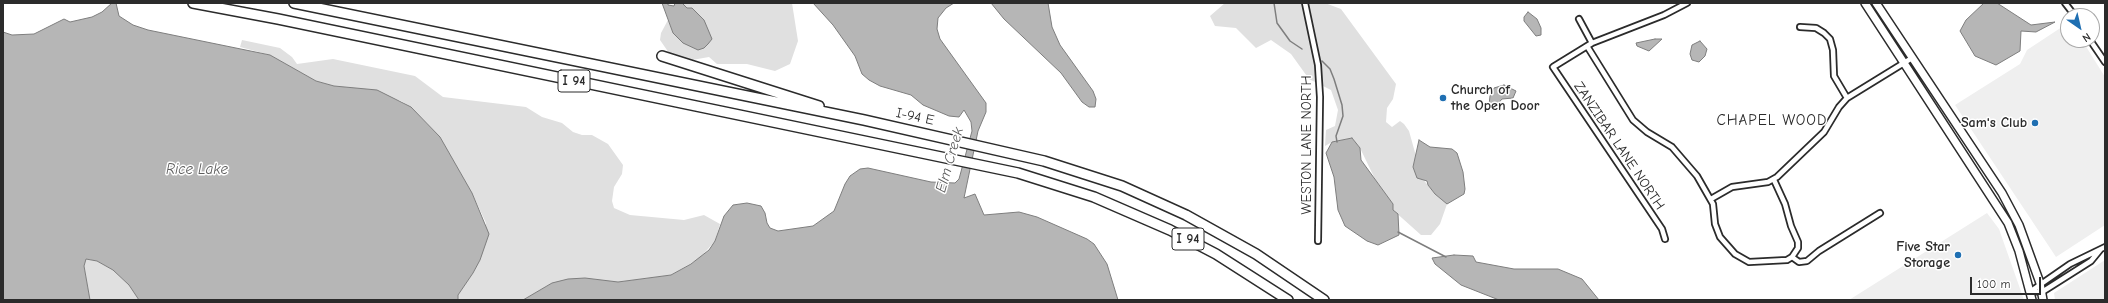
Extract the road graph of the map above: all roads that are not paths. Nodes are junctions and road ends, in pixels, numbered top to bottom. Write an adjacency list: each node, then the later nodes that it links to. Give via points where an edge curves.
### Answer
1 (192, 3): 29 (highway, I 94, via 1000,169 1073,190 1142,216 1216,254)
2 (294, 3): 17 (highway, I 94)
3 (1305, 3): 22 (street, WESTON LANE NORTH, via 1318,65 1320,97)
4 (1687, 3): 9 (street, via 1664,15)
5 (1865, 3): 15 (main road)
6 (1876, 3): 13 (main road)
7 (1579, 19): 9 (street)
8 (1800, 27): 16 (street, via 1816,28 1830,39 1834,76)
9 (1592, 43): 10 (street)
10 (1587, 46): 19 (street, via 1633,120 1679,154); 21 (street, ZANZIBAR LANE NORTH, via 1552,67 1662,229)
11 (2095, 48): 14 (street)
12 (662, 56): 17 (highway)
13 (1912, 58): 15 (street); 26 (main road, via 2002,193 2019,225)
14 (2105, 62)
15 (1904, 63): 16 (street); 27 (main road, via 2008,223 2015,237)
16 (1847, 98): 18 (street, via 1824,132)
17 (864, 120): 30 (highway, I-94 E / I 94, via 988,147 1122,186 1236,242)
18 (1774, 180): 19 (street, via 1732,187); 25 (street, via 1798,242)
19 (1711, 199): 25 (street, via 1717,231 1735,254 1749,262 1782,261)
20 (1880, 213): 25 (street, via 1807,261 1799,262)
21 (1666, 239)
22 (1318, 241)
23 (2105, 247): 24 (street)
24 (2100, 250): 26 (street, via 2070,264); 28 (street, via 2091,261)
25 (1792, 258)
26 (2040, 284): 27 (street); 28 (main road)
27 (2031, 291): 28 (street); 31 (main road)
28 (2042, 292): 32 (main road)
29 (1288, 300)
30 (1324, 300)
31 (2032, 300)
32 (2044, 300)

